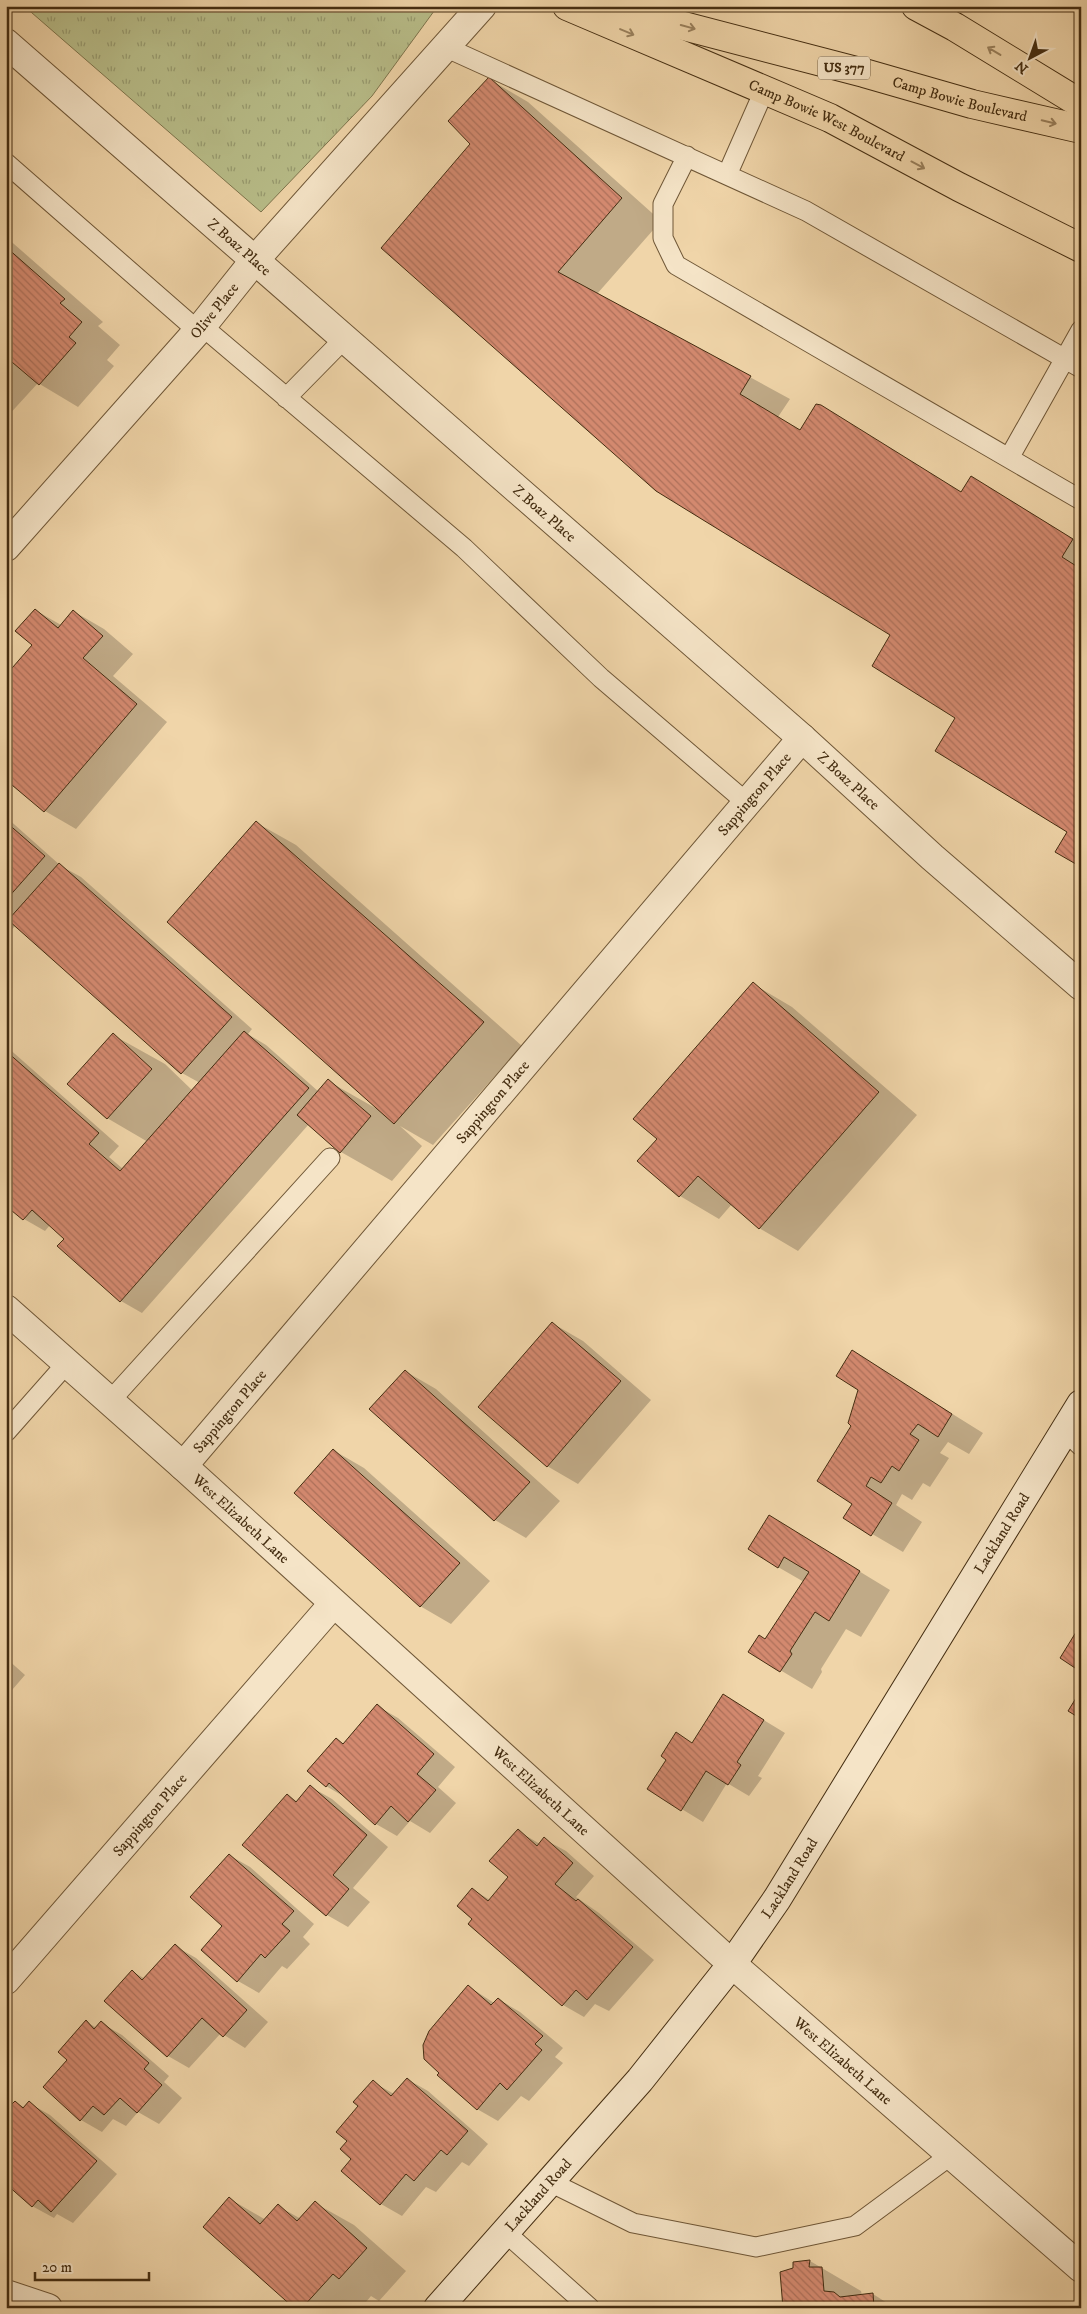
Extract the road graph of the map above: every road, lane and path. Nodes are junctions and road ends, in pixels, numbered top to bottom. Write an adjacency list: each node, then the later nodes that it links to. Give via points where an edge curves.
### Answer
1 (482, 6): 6 (street, Olive Place)
2 (567, 6): 7 (main road, Camp Bowie West Boulevard, one-way to 7)
3 (607, 6): 9 (main road, Camp Bowie Boulevard / US 377, one-way to 9, via 972,104)
4 (916, 6): 8 (main road, one-way to 4)
5 (6, 43): 14 (street, Z Boaz Place)
6 (445, 47): 10 (lane); 14 (street, Olive Place)
7 (764, 91): 12 (lane); 13 (main road, Camp Bowie West Boulevard, one-way to 13, via 830,118)
8 (1081, 104)
9 (1081, 129)
10 (687, 156): 12 (lane); 20 (lane, via 663,204 663,238 676,265)
11 (6, 162): 15 (lane)
12 (727, 175): 18 (lane, via 806,210)
13 (1081, 248)
14 (254, 261): 15 (street, Olive Place); 17 (street, Z Boaz Place)
15 (200, 329): 19 (lane); 22 (street, Olive Place)
16 (1081, 330): 18 (lane)
17 (344, 339): 19 (lane); 23 (street, Z Boaz Place)
18 (1073, 364): 20 (lane)
19 (286, 398): 24 (lane, via 464,548 601,678)
20 (1009, 458): 21 (lane)
21 (1081, 500)
22 (6, 547)
23 (802, 738): 24 (street, Sappington Place); 25 (street, Z Boaz Place, via 932,857)
24 (747, 803): 33 (street, Sappington Place)
25 (1081, 986)
26 (330, 1158): 29 (lane)
27 (6, 1309): 28 (street, West Elizabeth Lane)
28 (67, 1363): 29 (street, West Elizabeth Lane); 31 (lane)
29 (110, 1401): 33 (street, West Elizabeth Lane)
30 (1081, 1404): 32 (street, Lackland Road)
31 (6, 1432)
32 (1072, 1438): 35 (street, Lackland Road, via 777,1899)
33 (183, 1466): 34 (street, West Elizabeth Lane)
34 (333, 1604): 35 (street, West Elizabeth Lane); 36 (street, Sappington Place)
35 (732, 1964): 37 (street, West Elizabeth Lane); 38 (street, Lackland Road, via 640,2080)
36 (6, 1980)
37 (951, 2155): 38 (lane, via 855,2226 756,2247 633,2223); 40 (street, West Elizabeth Lane)
38 (550, 2182): 39 (street, Lackland Road)
39 (505, 2232): 43 (street, Lackland Road); 44 (lane)
40 (1081, 2268)
41 (6, 2294): 42 (street)
42 (48, 2308)
43 (438, 2308)
44 (590, 2308)

